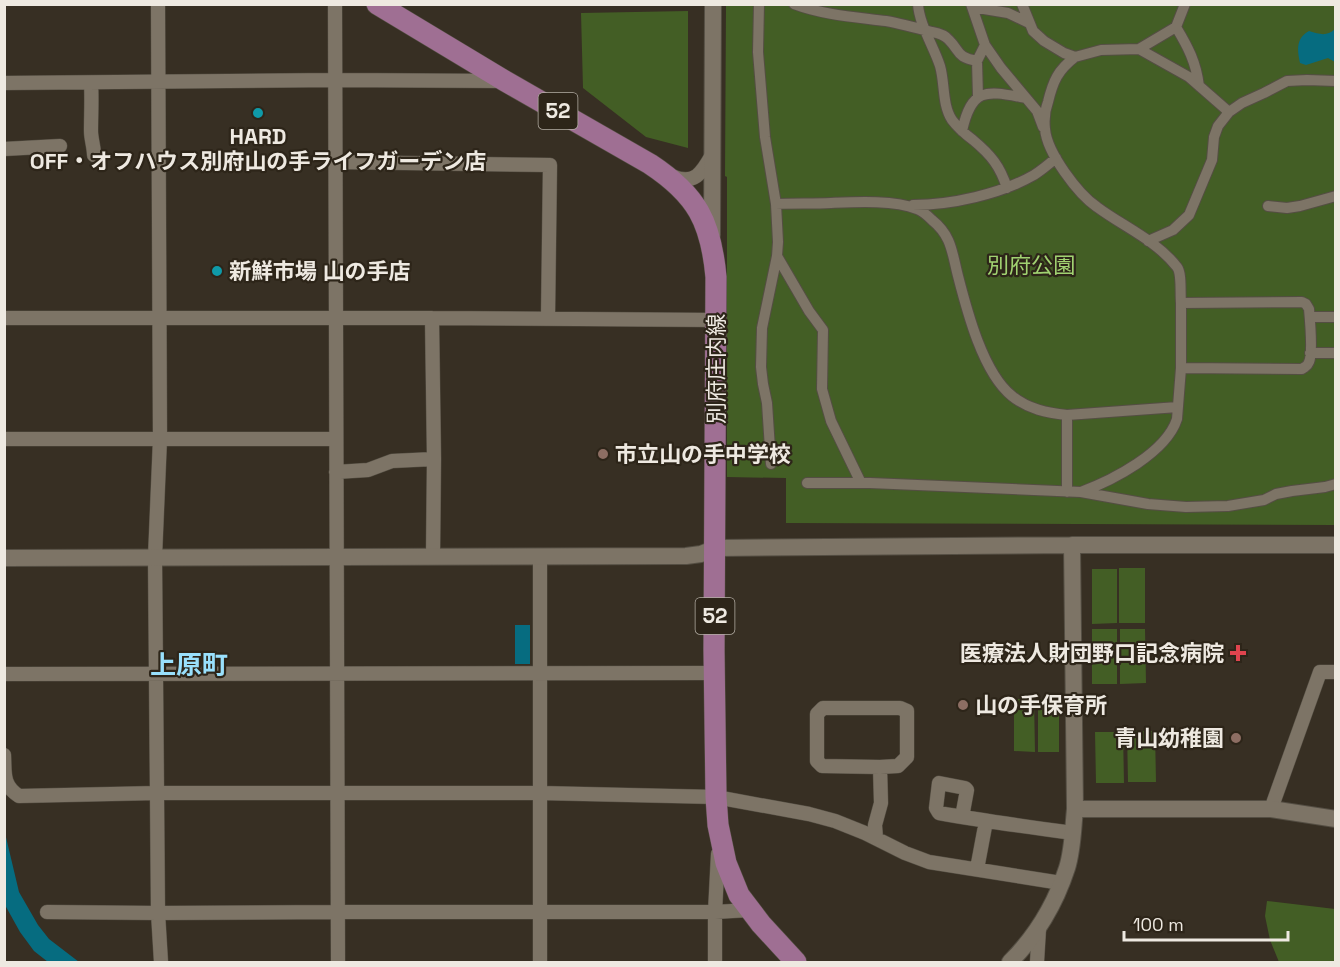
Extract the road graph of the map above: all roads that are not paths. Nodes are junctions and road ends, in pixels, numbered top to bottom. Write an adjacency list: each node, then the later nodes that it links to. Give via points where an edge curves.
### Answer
1 (158, 4): 19 (street)
2 (335, 4): 18 (street)
3 (377, 4): 20 (main road, 別府庄内線 / 52)
4 (713, 4): 32 (street)
5 (759, 4): 39 (street, via 758,52 765,138)
6 (794, 4): 13 (street)
7 (918, 4): 13 (street)
8 (1022, 4): 11 (street)
9 (1185, 4): 12 (street)
10 (972, 6): 11 (street, via 1008,13); 14 (street)
11 (1029, 23): 16 (street, via 1044,40)
12 (1176, 27): 15 (street); 24 (street, via 1191,53)
13 (926, 30): 17 (street, via 944,36 961,56); 28 (street, via 940,66 946,106)
14 (985, 45): 17 (street); 26 (street)
15 (1140, 49): 16 (street, via 1101,50); 24 (street)
16 (1075, 57): 29 (street, via 1062,66 1051,88)
17 (977, 61): 25 (street)
18 (335, 80): 19 (street); 20 (street); 35 (street)
19 (158, 81): 23 (street); 49 (street)
20 (505, 81): 36 (main road, 別府庄内線 / 52)
21 (1335, 81): 27 (street, via 1287,81)
22 (4, 83): 23 (street)
23 (91, 83): 33 (street)
24 (1199, 86): 27 (street)
25 (978, 97): 26 (street, via 997,93); 28 (street, via 970,105)
26 (1026, 98): 29 (street, via 1037,111)
27 (1229, 112): 42 (street, via 1218,126 1212,160 1189,215 1173,230)
28 (962, 131): 37 (street, via 992,158)
29 (1045, 131): 34 (street)
30 (60, 146): 31 (street)
31 (4, 149)
32 (713, 153): 36 (street, via 704,170 686,181); 43 (street)
33 (94, 155)
34 (1056, 158): 37 (street); 42 (street, via 1086,199)
35 (335, 162): 50 (street); 52 (street, via 550,165)
36 (662, 171): 43 (main road, 別府庄内線 / 52, via 690,198)
37 (1007, 188): 40 (street, via 949,203)
38 (1335, 196): 41 (street, via 1287,208)
39 (776, 204): 40 (street, via 866,201); 44 (street)
40 (904, 206): 58 (street, via 922,211 945,233 978,342 1000,384 1037,410)
41 (1268, 206)
42 (1148, 241): 45 (street, via 1179,270)
43 (712, 245): 53 (main road, 別府庄内線 / 52)
44 (777, 256): 63 (street, via 762,328 761,367); 66 (street, via 823,330 822,389 831,421)
45 (1181, 303): 46 (street, via 1302,302); 56 (street)
46 (1310, 317): 47 (street); 54 (street)
47 (1335, 317)
48 (4, 318): 49 (street)
49 (160, 318): 50 (street); 59 (street)
50 (336, 318): 51 (street); 60 (street)
51 (432, 318): 52 (street); 62 (street)
52 (548, 318): 53 (street)
53 (716, 320): 72 (main road, 別府庄内線 / 52)
54 (1310, 353): 55 (street); 56 (street, via 1310,361 1302,369)
55 (1335, 353)
56 (1181, 368): 57 (street)
57 (1178, 407): 58 (street); 69 (street, via 1177,419 1165,440 1135,465)
58 (1067, 415): 68 (street)
59 (160, 439): 60 (street); 61 (street); 73 (street)
60 (336, 439): 64 (street)
61 (4, 440)
62 (434, 459): 64 (street, via 392,461 368,470); 75 (street)
63 (771, 464)
64 (336, 472): 74 (street)
65 (807, 483): 66 (street)
66 (861, 483): 68 (street)
67 (1335, 484): 69 (street, via 1228,506 1167,507)
68 (1067, 492): 69 (street)
69 (1082, 492)
70 (1072, 545): 71 (street); 72 (street); 91 (street)
71 (1335, 545)
72 (716, 548): 76 (street, via 686,556); 90 (main road, 別府庄内線 / 52)
73 (155, 557): 74 (street); 77 (street); 82 (street)
74 (337, 557): 75 (street); 83 (street)
75 (433, 557): 76 (street)
76 (540, 557): 79 (street)
77 (4, 558)
78 (1335, 672): 92 (street, via 1320,672)
79 (540, 673): 80 (street); 83 (street); 88 (street)
80 (708, 673)
81 (4, 674): 82 (street)
82 (156, 674): 83 (street); 87 (street)
83 (337, 674): 89 (street)
84 (4, 755): 86 (street)
85 (880, 767): 85 (street, via 822,766 817,761 817,714 823,708 907,711 907,757 898,766); 98 (street, via 881,803)
86 (5, 776): 87 (street, via 11,790 19,796)
87 (157, 793): 89 (street); 106 (street)
88 (540, 793): 89 (street); 90 (street); 102 (street)
89 (337, 794): 104 (street)
90 (716, 797): 97 (main road, 別府庄内線 / 52); 98 (street, via 809,814)
91 (1075, 808): 92 (street); 96 (street)
92 (1271, 809): 94 (street)
93 (962, 817): 95 (street)
94 (1335, 819)
95 (986, 821): 96 (street); 99 (street)
96 (1073, 832): 100 (street)
97 (720, 836): 101 (main road, 別府庄内線 / 52, via 731,878); 105 (street)
98 (876, 838): 99 (street, via 930,862)
99 (977, 869): 100 (street)
100 (1061, 883): 107 (street)
101 (750, 910): 105 (street); 112 (main road, 別府庄内線 / 52)
102 (540, 911): 104 (street); 105 (street); 110 (street)
103 (47, 912): 106 (street)
104 (338, 912): 106 (street); 109 (street)
105 (715, 912): 111 (street)
106 (158, 913): 108 (street)
107 (1039, 929): 113 (street); 114 (street)
108 (161, 963)
109 (338, 963)
110 (540, 963)
111 (715, 963)
112 (796, 963)
113 (1010, 963)
114 (1037, 963)

